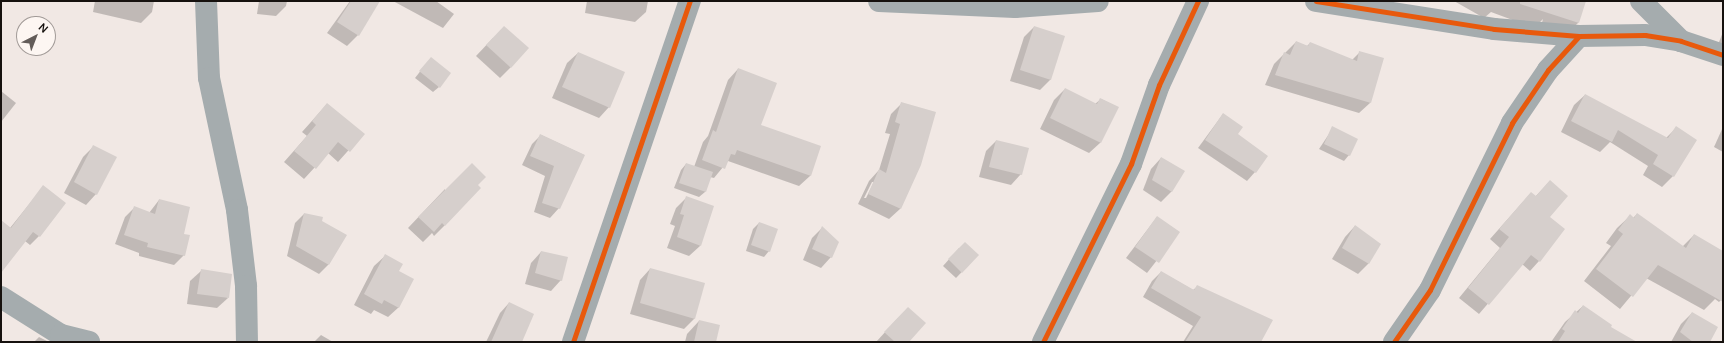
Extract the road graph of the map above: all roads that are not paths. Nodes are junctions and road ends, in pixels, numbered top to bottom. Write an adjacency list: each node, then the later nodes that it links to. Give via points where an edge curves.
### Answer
1 (206, 1): 13 (street, via 209,78 236,210 246,286)
2 (690, 1): 14 (street)
3 (879, 1): 4 (street, via 1015,7)
4 (1098, 1)
5 (1198, 1): 15 (street, via 1159,85 1132,164)
6 (1316, 1): 8 (street, via 1494,29)
7 (1641, 1): 9 (street)
8 (1578, 36): 9 (street, via 1645,35); 16 (street, via 1548,70 1512,123 1430,290)
9 (1681, 41): 10 (street)
10 (1723, 55)
11 (1, 297): 12 (street, via 61,335)
12 (89, 342)
13 (247, 342)
14 (573, 342)
15 (1043, 342)
16 (1394, 342)

